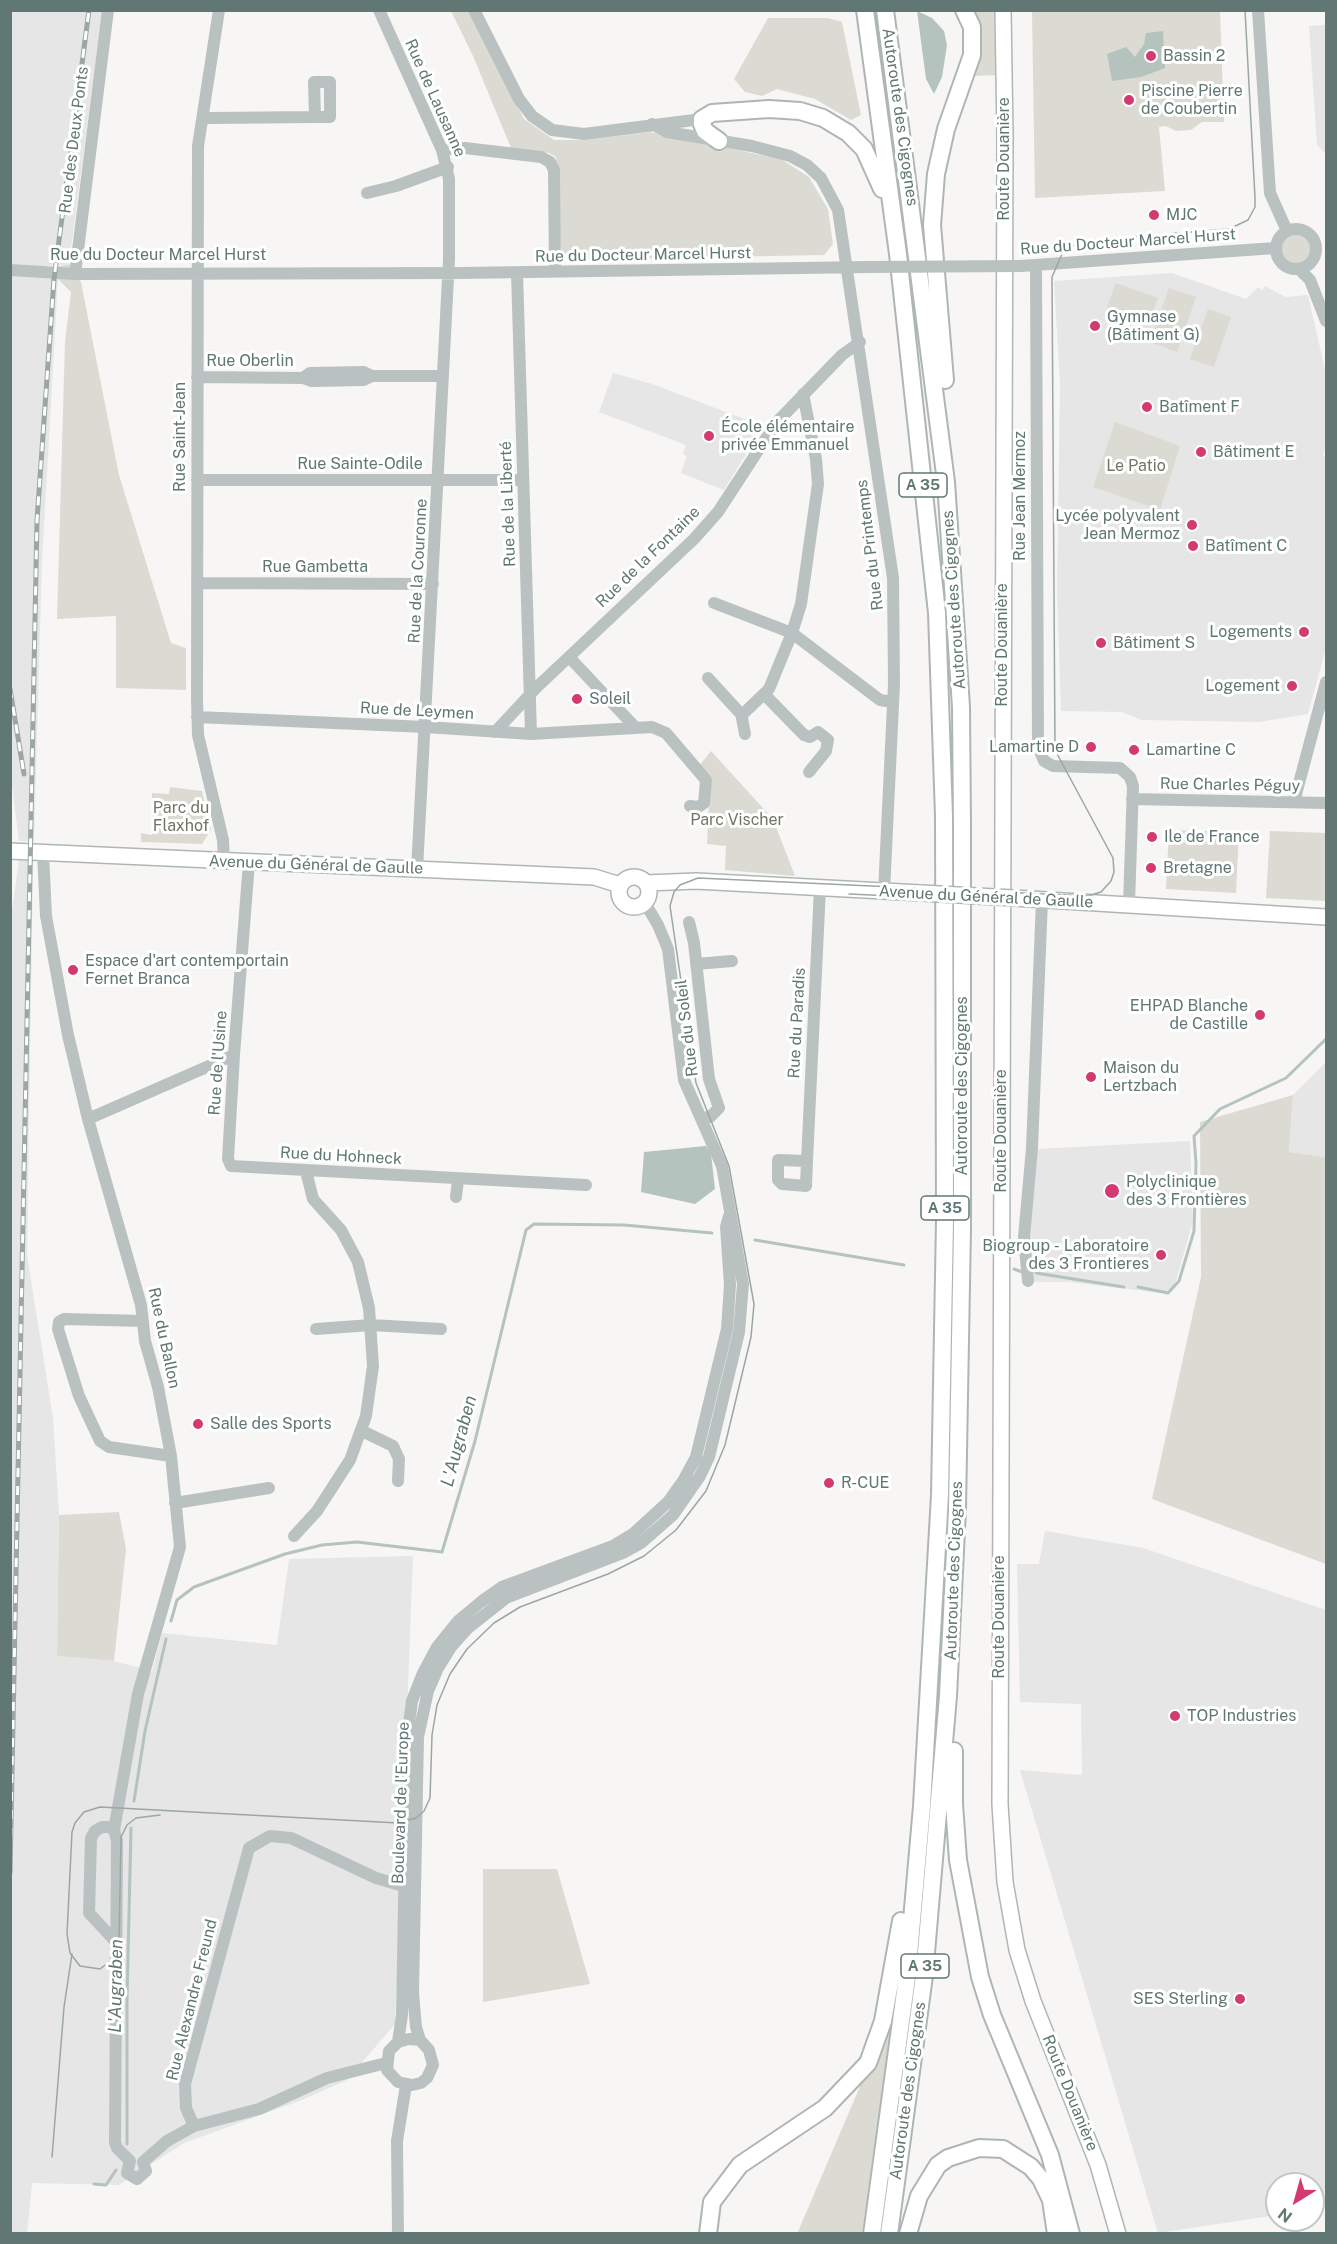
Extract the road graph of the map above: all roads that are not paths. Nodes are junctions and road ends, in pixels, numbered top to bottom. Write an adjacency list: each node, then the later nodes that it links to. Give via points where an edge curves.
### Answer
1 (108, 10): 30 (street, Rue des Deux Ponts)
2 (219, 10): 11 (street, Rue Saint-Jean)
3 (379, 10): 15 (street, Rue de Lausanne)
4 (474, 10): 13 (street, via 519,99 532,116 552,130 584,134)
5 (865, 10): 21 (highway, Autoroute des Cigognes / A 35)
6 (885, 10): 39 (highway, Autoroute des Cigognes / A 35)
7 (964, 10): 39 (highway, via 972,27 972,56 946,129 936,174 932,225 949,425)
8 (1003, 10): 118 (main road, Route Douanière, via 1000,1804 1005,1882 1017,1950 1033,2001 1095,2155)
9 (1258, 10): 18 (street, via 1270,193)
10 (315, 117): 11 (street)
11 (204, 118): 27 (street, Rue Saint-Jean, via 198,146)
12 (702, 119): 13 (street); 14 (highway, via 705,131); 21 (highway, via 712,113 800,111 824,118 848,133 864,149 880,181)
13 (652, 124): 14 (street, Rue du Printemps, via 667,132)
14 (720, 141): 24 (street, Rue du Printemps, via 783,153 813,171 827,187 838,210)
15 (442, 150): 16 (street, Rue de Lausanne); 26 (street, via 465,148 541,157 550,162 554,171)
16 (448, 167): 17 (street); 28 (street, Rue de Lausanne)
17 (367, 192)
18 (1287, 231): 19 (street, via 1306,232); 20 (street, via 1279,237)
19 (1321, 246): 23 (street)
20 (1275, 248): 22 (street, Rue du Docteur Marcel Hurst); 23 (street, via 1284,266)
21 (898, 254): 100 (highway, Autoroute des Cigognes / A 35, via 937,613 944,816 945,1220 940,1483)
22 (1036, 266): 24 (street, Rue du Docteur Marcel Hurst, bridge); 58 (street, Rue Jean Mermoz, via 1038,746 1044,760 1058,766 1120,768 1130,777)
23 (1304, 267): 31 (street)
24 (848, 268): 26 (street, Rue du Docteur Marcel Hurst); 32 (street, Rue du Printemps)
25 (10, 270): 30 (street, Rue du Docteur Marcel Hurst)
26 (555, 272): 29 (street, Rue du Docteur Marcel Hurst)
27 (197, 273): 28 (street, Rue du Docteur Marcel Hurst); 30 (street, Rue du Docteur Marcel Hurst); 34 (street, Rue Saint-Jean)
28 (448, 273): 29 (street, Rue du Docteur Marcel Hurst); 33 (street, Rue de la Couronne)
29 (517, 273): 37 (street, Rue de la Liberté)
30 (75, 274)
31 (1326, 321)
32 (860, 342): 35 (street, Rue de la Fontaine); 49 (street, Rue du Printemps, via 893,578)
33 (443, 376): 34 (street, Rue Oberlin, via 372,376 364,372 310,373 303,378); 38 (street, Rue de la Couronne)
34 (197, 377): 36 (street, Rue Saint-Jean)
35 (803, 394): 43 (street, via 818,484 801,604); 44 (street, Rue de la Fontaine, via 771,431 706,526)
36 (197, 480): 38 (street, Rue Sainte-Odile); 40 (street, Rue Saint-Jean)
37 (523, 480): 38 (street, Rue Sainte-Odile); 47 (street, Rue de la Liberté)
38 (439, 481): 41 (street, Rue de la Couronne)
39 (946, 482): 99 (highway, Autoroute des Cigognes / A 35, via 961,707 962,826 962,1239 957,1509)
40 (196, 583): 41 (street, Rue Gambetta); 51 (street, Rue Saint-Jean)
41 (433, 584): 52 (street, Rue de la Couronne)
42 (714, 603): 43 (street)
43 (792, 633): 48 (street); 49 (street, via 880,700)
44 (569, 657): 47 (street, Rue de la Fontaine); 53 (street)
45 (708, 678): 50 (street)
46 (1326, 682): 59 (street)
47 (531, 693): 54 (street, Rue de la Fontaine); 56 (street, Rue de la Liberté)
48 (765, 695): 50 (street); 57 (street, via 804,735 810,737 818,732 828,740 826,751)
49 (893, 702): 70 (street, Rue du Printemps)
50 (741, 713): 55 (street)
51 (197, 717): 52 (street, Rue de Leymen); 64 (street, Rue Saint-Jean, via 223,840)
52 (426, 727): 54 (street, Rue de Leymen); 66 (street, Rue de la Couronne)
53 (634, 727): 56 (street, Rue de Leymen); 61 (street, Rue de Leymen, via 659,728 704,776 706,800 701,806)
54 (495, 732): 56 (street, Rue de Leymen)
55 (745, 734)
56 (531, 735)
57 (809, 772)
58 (1132, 799): 59 (street, Rue Charles Péguy); 73 (street)
59 (1294, 802): 60 (street, Rue Charles Péguy)
60 (1326, 803)
61 (690, 806)
62 (10, 851): 63 (main road, Avenue du Général de Gaulle)
63 (43, 854): 64 (main road, Avenue du Général de Gaulle); 80 (street, Rue du Ballon, via 46,916)
64 (224, 862): 65 (main road, Avenue du Général de Gaulle)
65 (249, 862): 66 (main road, Avenue du Général de Gaulle); 78 (street, Rue de l'Usine)
66 (417, 870): 68 (main road, Avenue du Général de Gaulle, via 594,877)
67 (646, 883): 68 (main road, via 632,877); 69 (main road, Avenue du Général de Gaulle, via 696,881); 72 (main road, via 649,891)
68 (620, 885): 72 (main road, via 619,898 625,905 637,908)
69 (820, 888): 70 (main road, Avenue du Général de Gaulle); 82 (street, Rue du Paradis)
70 (884, 892): 71 (main road, Avenue du Général de Gaulle, bridge)
71 (1042, 900): 73 (main road, Avenue du Général de Gaulle); 88 (street, via 1024,1237)
72 (645, 903): 79 (street, Boulevard de l'Europe, via 668,949 684,1080)
73 (1129, 904): 74 (main road, Avenue du Général de Gaulle)
74 (1326, 916)
75 (689, 922): 77 (street, Rue du Soleil)
76 (732, 961): 77 (street)
77 (696, 964): 79 (street, Rue du Soleil, via 709,1079 719,1108 710,1117)
78 (234, 1055): 80 (street); 81 (street, Rue de l'Usine)
79 (702, 1118): 87 (street, Boulevard de l'Europe, via 722,1166)
80 (88, 1119): 89 (street, Rue du Ballon, via 135,1280)
81 (228, 1159): 83 (street, Rue du Hohneck, via 235,1168)
82 (807, 1161)
83 (306, 1171): 84 (street, Rue du Hohneck); 90 (street, via 313,1199 352,1247)
84 (458, 1180): 85 (street, Rue du Hohneck); 86 (street)
85 (586, 1185)
86 (456, 1197)
87 (729, 1216): 102 (street, Boulevard de l'Europe, via 727,1329 696,1457 668,1502 633,1534 613,1546 502,1587 458,1621 437,1647 423,1673 408,1721); 104 (street, Boulevard de l'Europe, via 743,1284 742,1311 709,1456 694,1486 674,1515 641,1543 610,1559 521,1591 487,1611 451,1647 428,1691 418,1737 416,1818 413,2015)
88 (1028, 1281)
89 (143, 1321): 94 (street, Rue du Ballon); 94 (street, via 64,1319 58,1329 79,1396 100,1441 109,1447)
90 (371, 1325): 91 (street); 92 (street); 93 (street, via 373,1366)
91 (316, 1329)
92 (441, 1329)
93 (362, 1431): 95 (street, via 393,1446 399,1459); 98 (street, via 335,1486)
94 (171, 1456): 97 (street, Rue du Ballon)
95 (398, 1481)
96 (269, 1488): 97 (street)
97 (175, 1503): 101 (street, Rue du Ballon, via 180,1547 138,1694)
98 (294, 1536)
99 (948, 1696): 114 (highway, Autoroute des Cigognes / A 35, via 924,1976); 117 (highway, via 953,1723 957,1849 970,1936 992,2015 1050,2155)
100 (922, 1806): 112 (highway, via 910,1830 897,1949 883,2021 868,2063 825,2108 740,2165 712,2202); 113 (highway, Autoroute des Cigognes / A 35, via 907,1977)
101 (114, 1830): 103 (street, Rue du Ballon); 103 (street, via 102,1827 91,1838 89,1913)
102 (403, 1886): 105 (street, Boulevard de l'Europe, via 402,2015); 108 (street, Rue Alexandre Freund, via 376,1878 291,1838 270,1836 249,1848 185,2084 186,2108)
103 (116, 1942): 109 (street, Rue du Ballon, via 116,2142)
104 (420, 2040): 105 (street); 107 (street, via 429,2050 433,2065 420,2083)
105 (398, 2042): 106 (street, via 389,2051)
106 (386, 2063): 107 (street, via 392,2077); 108 (street, via 327,2078 259,2109)
107 (406, 2085): 111 (street, via 397,2141)
108 (194, 2126): 110 (street, via 167,2141)
109 (130, 2161): 110 (street); 110 (street, via 127,2173 137,2179 146,2171)
110 (143, 2162)
111 (398, 2234)
112 (708, 2234)
113 (872, 2234)
114 (889, 2234)
115 (908, 2234): 116 (highway, via 919,2196 938,2165 979,2148 1003,2150 1041,2179 1051,2200)
116 (1056, 2234)
117 (1071, 2234)
118 (1118, 2234)

